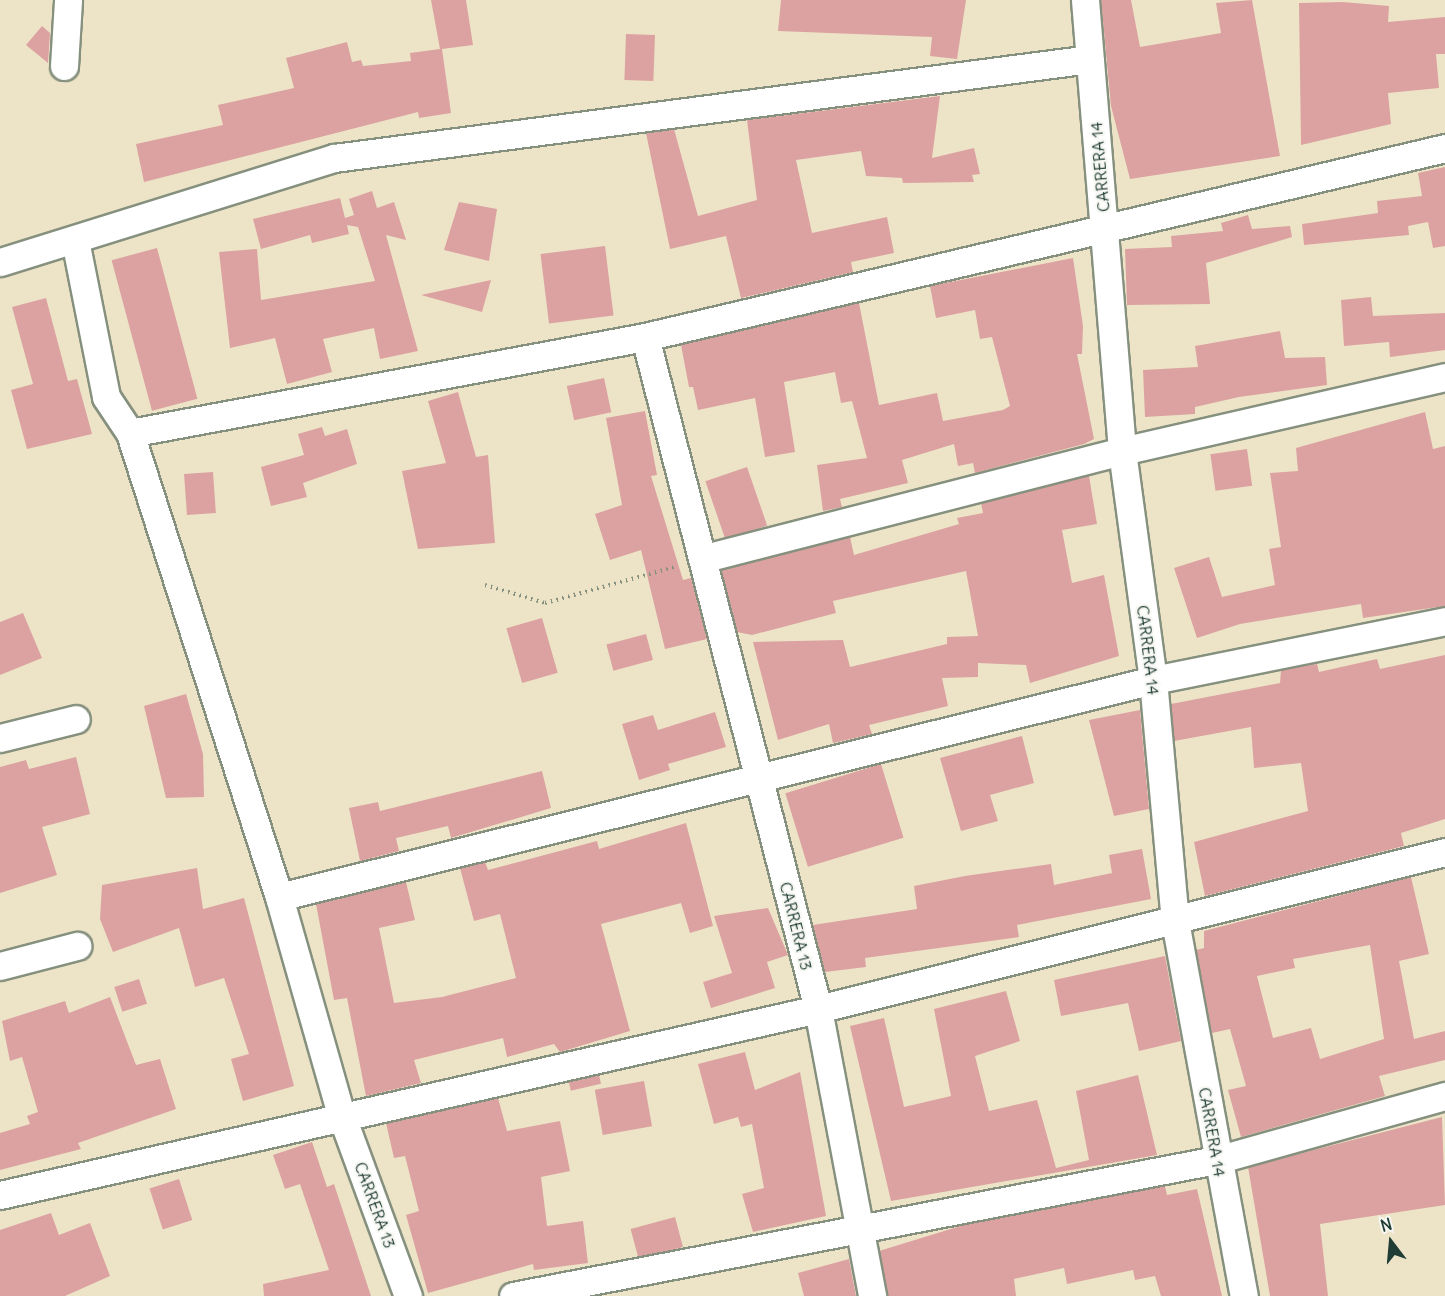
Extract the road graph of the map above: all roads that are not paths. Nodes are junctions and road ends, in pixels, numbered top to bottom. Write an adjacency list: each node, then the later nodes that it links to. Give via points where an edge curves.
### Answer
1 (68, 0): 4 (street)
2 (1086, 0): 3 (street, CARRERA 14)
3 (1090, 59): 6 (street, CARRERA 14); 7 (street, via 334,158)
4 (64, 66)
5 (1445, 148): 6 (street)
6 (1106, 226): 9 (street); 12 (street, CARRERA 14)
7 (75, 240): 8 (street); 11 (street, CARRERA 13, via 106,398)
8 (0, 262)
9 (645, 337): 11 (street); 13 (street, CARRERA 13)
10 (1445, 377): 12 (street)
11 (130, 433): 20 (street, CARRERA 13)
12 (1122, 450): 13 (street); 15 (street, CARRERA 14)
13 (705, 558): 18 (street, CARRERA 13)
14 (1445, 621): 15 (street)
15 (1153, 680): 18 (street); 21 (street, CARRERA 14)
16 (76, 719): 17 (street)
17 (0, 738)
18 (759, 779): 20 (street); 24 (street, CARRERA 13)
19 (1445, 852): 21 (street)
20 (279, 897): 26 (street, CARRERA 13)
21 (1175, 921): 24 (street); 27 (street, CARRERA 14)
22 (77, 946): 23 (street)
23 (0, 966)
24 (818, 1010): 26 (street); 29 (street, CARRERA 13)
25 (1445, 1096): 27 (street)
26 (341, 1114): 28 (street); 30 (street, CARRERA 13)
27 (1216, 1161): 29 (street); 33 (street, CARRERA 14)
28 (0, 1196)
29 (857, 1231): 31 (street); 32 (street, CARRERA 13)
30 (408, 1296)
31 (513, 1296)
32 (872, 1296)
33 (1244, 1296)

